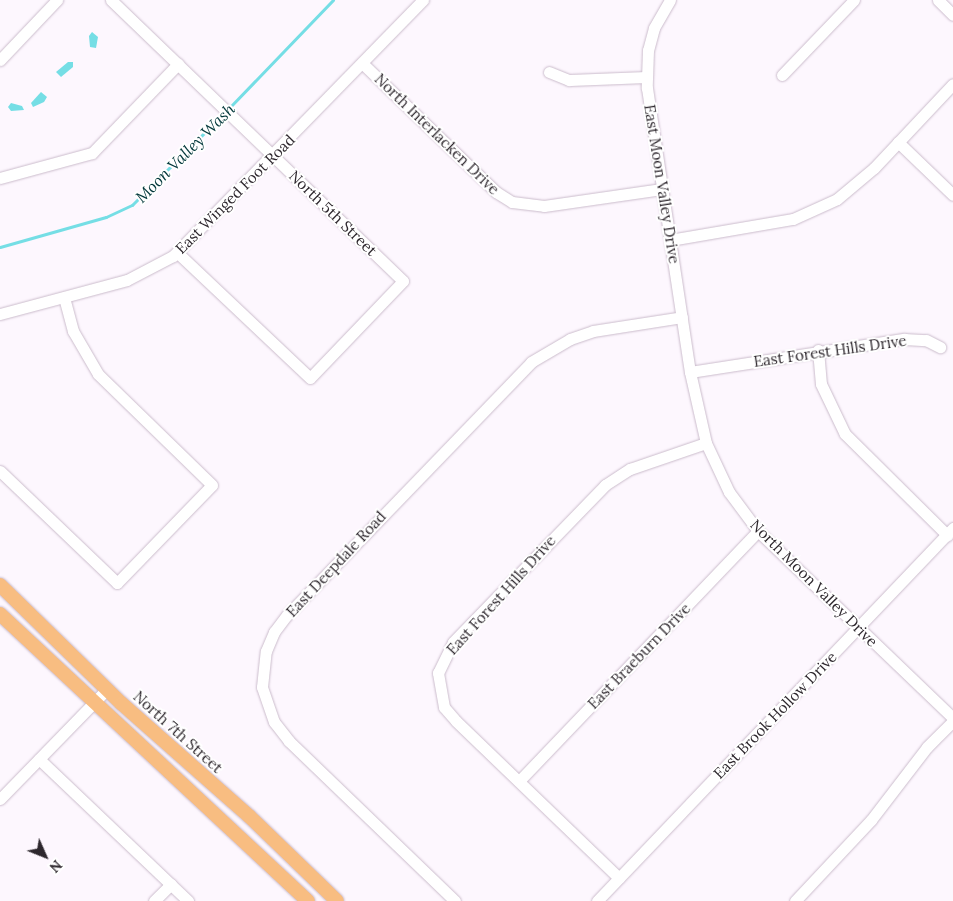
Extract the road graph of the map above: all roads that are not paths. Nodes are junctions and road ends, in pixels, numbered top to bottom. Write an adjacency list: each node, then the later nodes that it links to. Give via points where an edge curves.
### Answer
1 (57, 0): 8 (street)
2 (111, 0): 10 (street, North 5th Street)
3 (423, 0): 9 (street, East Winged Foot Road)
4 (670, 0): 13 (street, East Moon Valley Drive, via 654,28 648,50)
5 (854, 0): 12 (street)
6 (938, 0): 7 (street)
7 (953, 15)
8 (0, 60)
9 (362, 63): 16 (street, East Winged Foot Road); 18 (street, North Interlacken Drive, via 496,192 512,202 544,206)
10 (178, 64): 16 (street, North 5th Street); 17 (street, via 92,153)
11 (549, 72): 13 (street, via 569,80)
12 (782, 75)
13 (647, 77): 18 (street, East Moon Valley Drive)
14 (953, 84): 15 (street)
15 (898, 142): 19 (street); 20 (street, via 854,186 813,212 762,226)
16 (274, 156): 21 (street, East Winged Foot Road); 21 (street, North 5th Street, via 403,281 310,378)
17 (0, 178)
18 (662, 188): 20 (street, East Moon Valley Drive)
19 (953, 195)
20 (670, 240): 24 (street, East Moon Valley Drive)
21 (178, 253): 22 (street, East Winged Foot Road, via 145,273)
22 (64, 297): 23 (street, East Winged Foot Road); 29 (street, via 73,331 98,374 212,485 117,583)
23 (0, 314)
24 (682, 316): 27 (street, East Moon Valley Drive); 47 (street, East Deepdale Road, via 593,331 570,339 531,362 287,615 274,632 266,651 262,686 274,722 289,741)
25 (940, 347): 26 (street, East Forest Hills Drive, via 926,340 904,339)
26 (818, 350): 27 (street, East Forest Hills Drive); 31 (street, via 821,384 845,434)
27 (690, 372): 28 (street, North Moon Valley Drive)
28 (706, 442): 30 (street, North Moon Valley Drive, via 729,492); 39 (street, East Forest Hills Drive, via 630,469 605,485 453,642 443,658 438,673 444,707)
29 (0, 472)
30 (758, 531): 34 (street, North Moon Valley Drive); 39 (street, East Braeburn Drive)
31 (950, 532): 34 (street, East Brook Hollow Drive)
32 (0, 585): 35 (main road, North 7th Street)
33 (0, 614): 36 (main road)
34 (858, 627): 37 (street, North Moon Valley Drive); 41 (street, East Brook Hollow Drive)
35 (106, 689): 36 (street); 46 (main road, North 7th Street, via 249,816)
36 (93, 703): 38 (street); 45 (main road)
37 (953, 719): 49 (street, via 927,746 871,820)
38 (39, 759): 40 (street); 42 (street)
39 (519, 781): 41 (street, East Forest Hills Drive)
40 (0, 799)
41 (619, 878): 48 (street, East Brook Hollow Drive)
42 (171, 884): 43 (street); 44 (street)
43 (154, 901)
44 (188, 901)
45 (308, 901)
46 (337, 901)
47 (456, 901)
48 (597, 901)
49 (795, 901)

